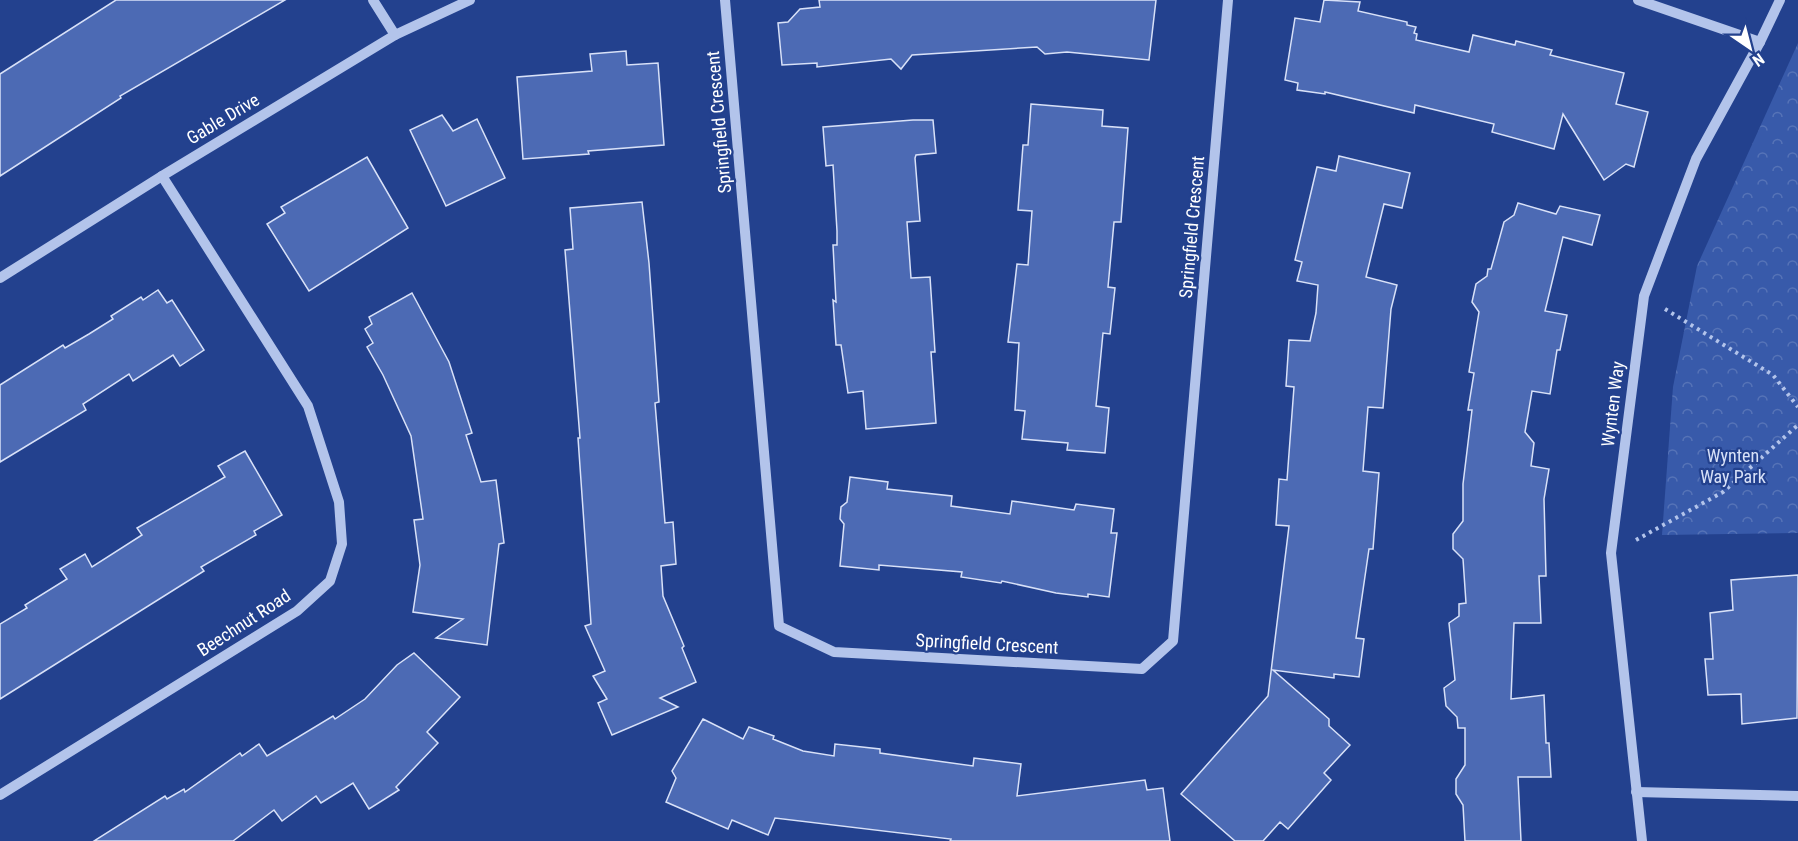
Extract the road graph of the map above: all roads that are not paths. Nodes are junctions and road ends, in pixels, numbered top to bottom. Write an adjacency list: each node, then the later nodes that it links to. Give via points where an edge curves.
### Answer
1 (373, 0): 7 (street)
2 (470, 0): 7 (street, Gable Drive)
3 (725, 0): 4 (street, Springfield Crescent, via 779,626 834,652 1142,669 1173,641)
4 (1227, 0)
5 (1638, 0): 8 (street)
6 (1780, 0): 8 (street, Wynten Way)
7 (395, 35): 9 (street, Gable Drive)
8 (1760, 42): 11 (street, Wynten Way, via 1696,159 1644,296 1611,553)
9 (162, 176): 10 (street, Gable Drive); 12 (street, Beechnut Road, via 308,406 339,502 342,544 330,581 297,611)
10 (0, 278)
11 (1636, 792): 13 (street); 14 (street, Wynten Way)
12 (0, 795)
13 (1798, 796)
14 (1642, 841)

